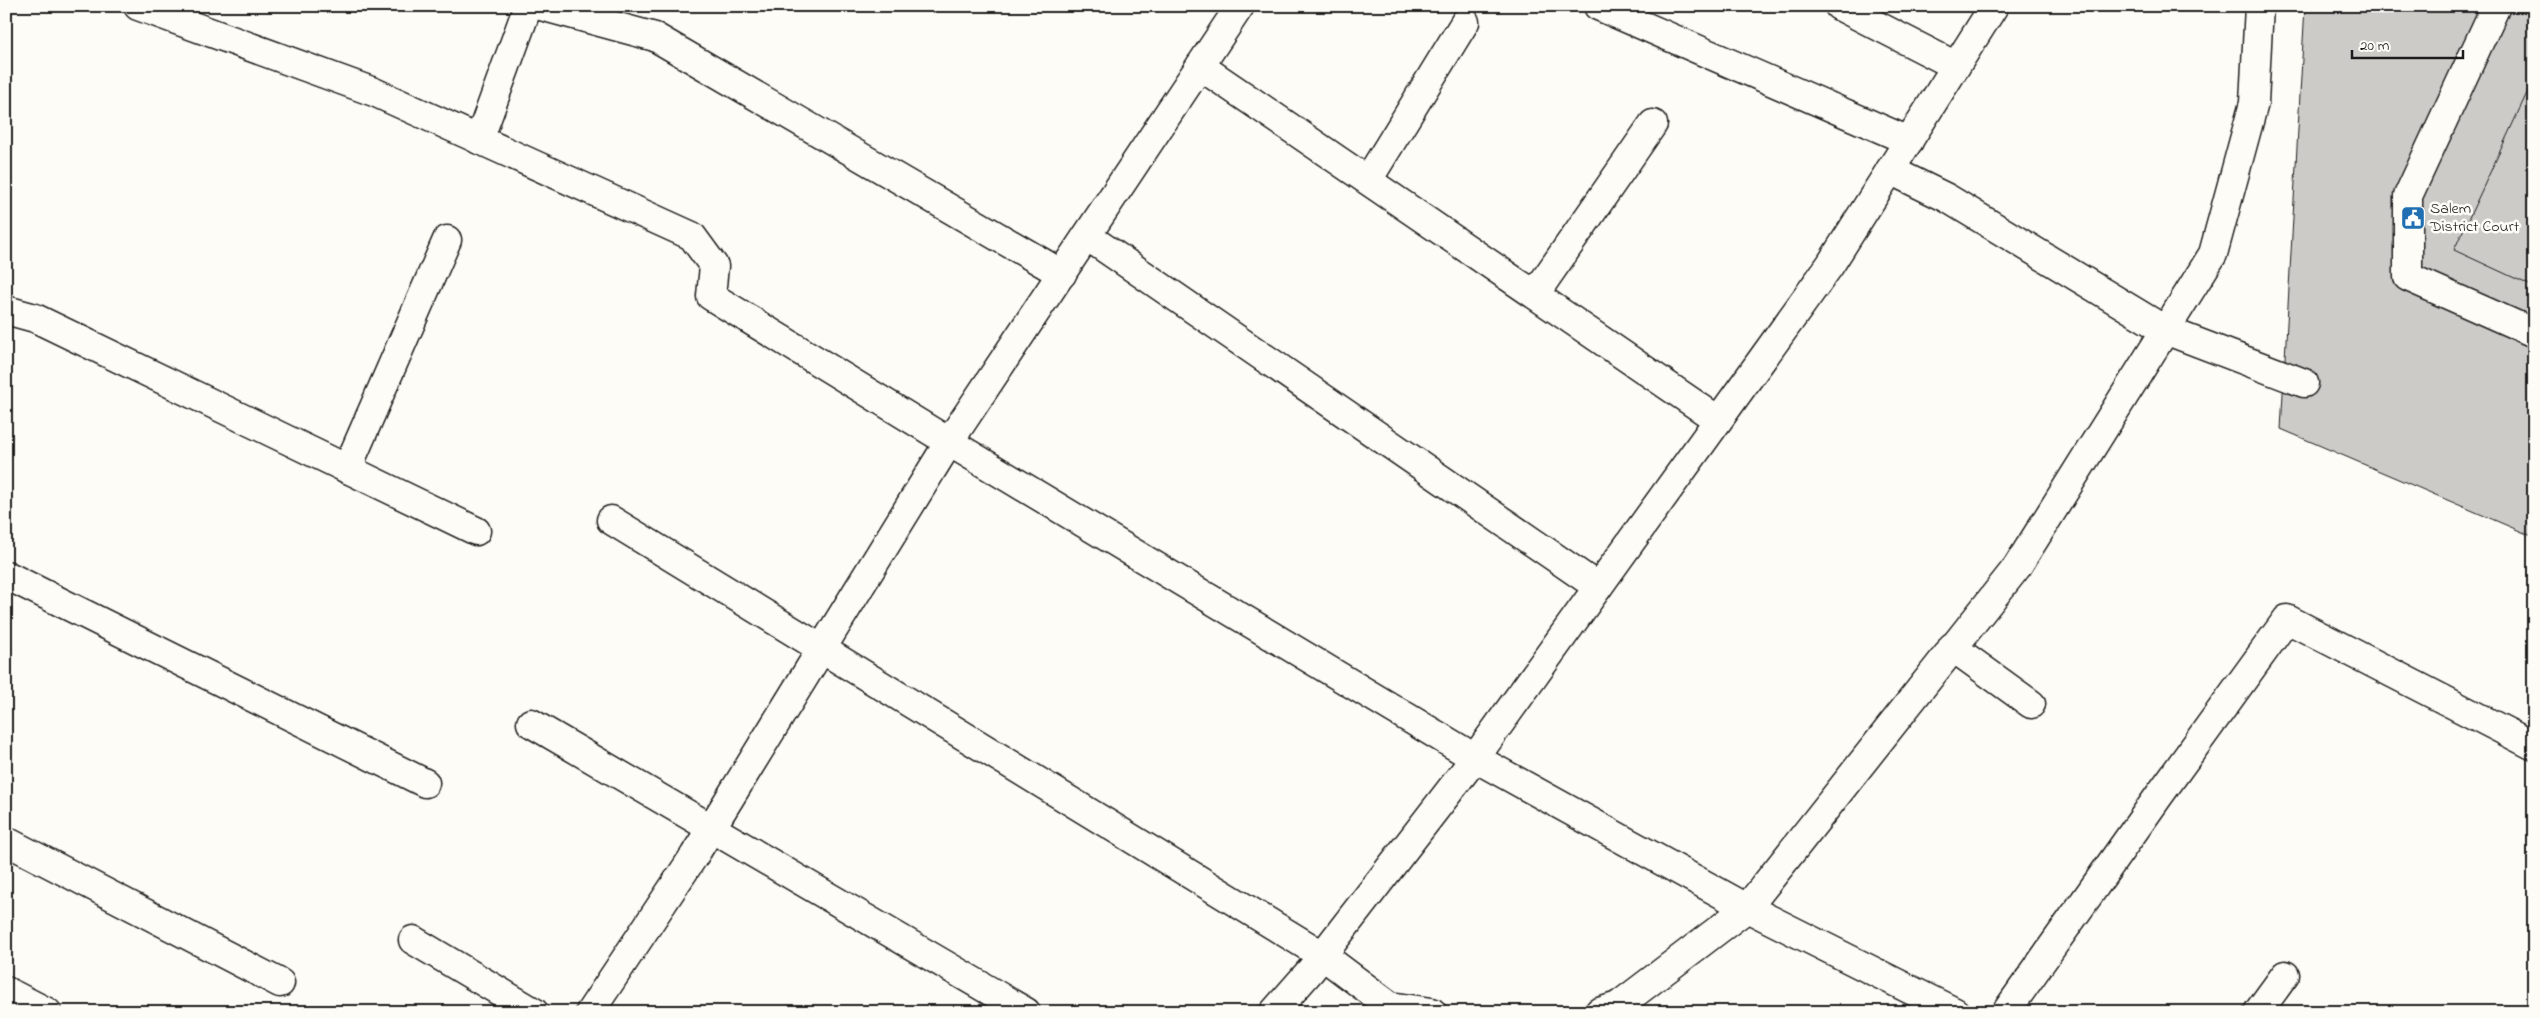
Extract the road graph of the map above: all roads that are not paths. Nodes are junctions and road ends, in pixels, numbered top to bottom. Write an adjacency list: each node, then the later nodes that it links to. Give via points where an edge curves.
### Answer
1 (138, 6): 14 (street, via 374,92)
2 (528, 6): 14 (street)
3 (541, 6): 20 (street, via 655,37)
4 (1240, 6): 11 (street)
5 (1598, 6): 15 (street)
6 (1839, 6): 12 (street)
7 (1994, 6): 12 (street)
8 (2259, 6): 23 (street, via 2254,103 2213,254)
9 (2496, 6): 24 (street, via 2408,196 2408,277)
10 (1465, 22): 17 (street)
11 (1200, 66): 17 (street); 18 (street)
12 (1956, 66): 15 (street)
13 (1653, 124): 21 (street)
14 (479, 140): 27 (street, via 692,236 714,266 711,296)
15 (1908, 141): 16 (street)
16 (1890, 170): 23 (street, via 1947,198); 26 (street, via 1830,265)
17 (1368, 180): 21 (street)
18 (1087, 236): 20 (street); 32 (street)
19 (446, 240): 28 (street)
20 (1062, 274): 27 (street)
21 (1534, 294): 26 (street)
22 (6, 310): 28 (street, via 35,318)
23 (2165, 330): 25 (street); 33 (street, via 2017,567)
24 (2534, 333)
25 (2304, 383)
26 (1718, 420): 32 (street)
27 (949, 442): 34 (street); 38 (street)
28 (347, 469): 30 (street)
29 (611, 520): 34 (street)
30 (476, 532)
31 (6, 575): 39 (street)
32 (1598, 587): 38 (street)
33 (1952, 647): 35 (street); 42 (street)
34 (822, 649): 40 (street); 44 (street)
35 (2032, 704)
36 (531, 723): 40 (street)
37 (2534, 746): 56 (street, via 2287,619)
38 (1474, 758): 42 (street); 44 (street)
39 (425, 783)
40 (711, 829): 50 (street); 51 (street)
41 (6, 841): 46 (street)
42 (1747, 908): 54 (street, via 1618,1006); 55 (street)
43 (413, 940): 49 (street)
44 (1322, 955): 52 (street); 53 (street, via 1390,1006)
45 (2285, 975): 57 (street)
46 (280, 983)
47 (6, 991): 48 (street)
48 (47, 1012)
49 (534, 1012)
50 (590, 1012)
51 (1026, 1012)
52 (1274, 1012)
53 (1432, 1012)
54 (1599, 1012)
55 (1954, 1012)
56 (2006, 1012)
57 (2258, 1012)

